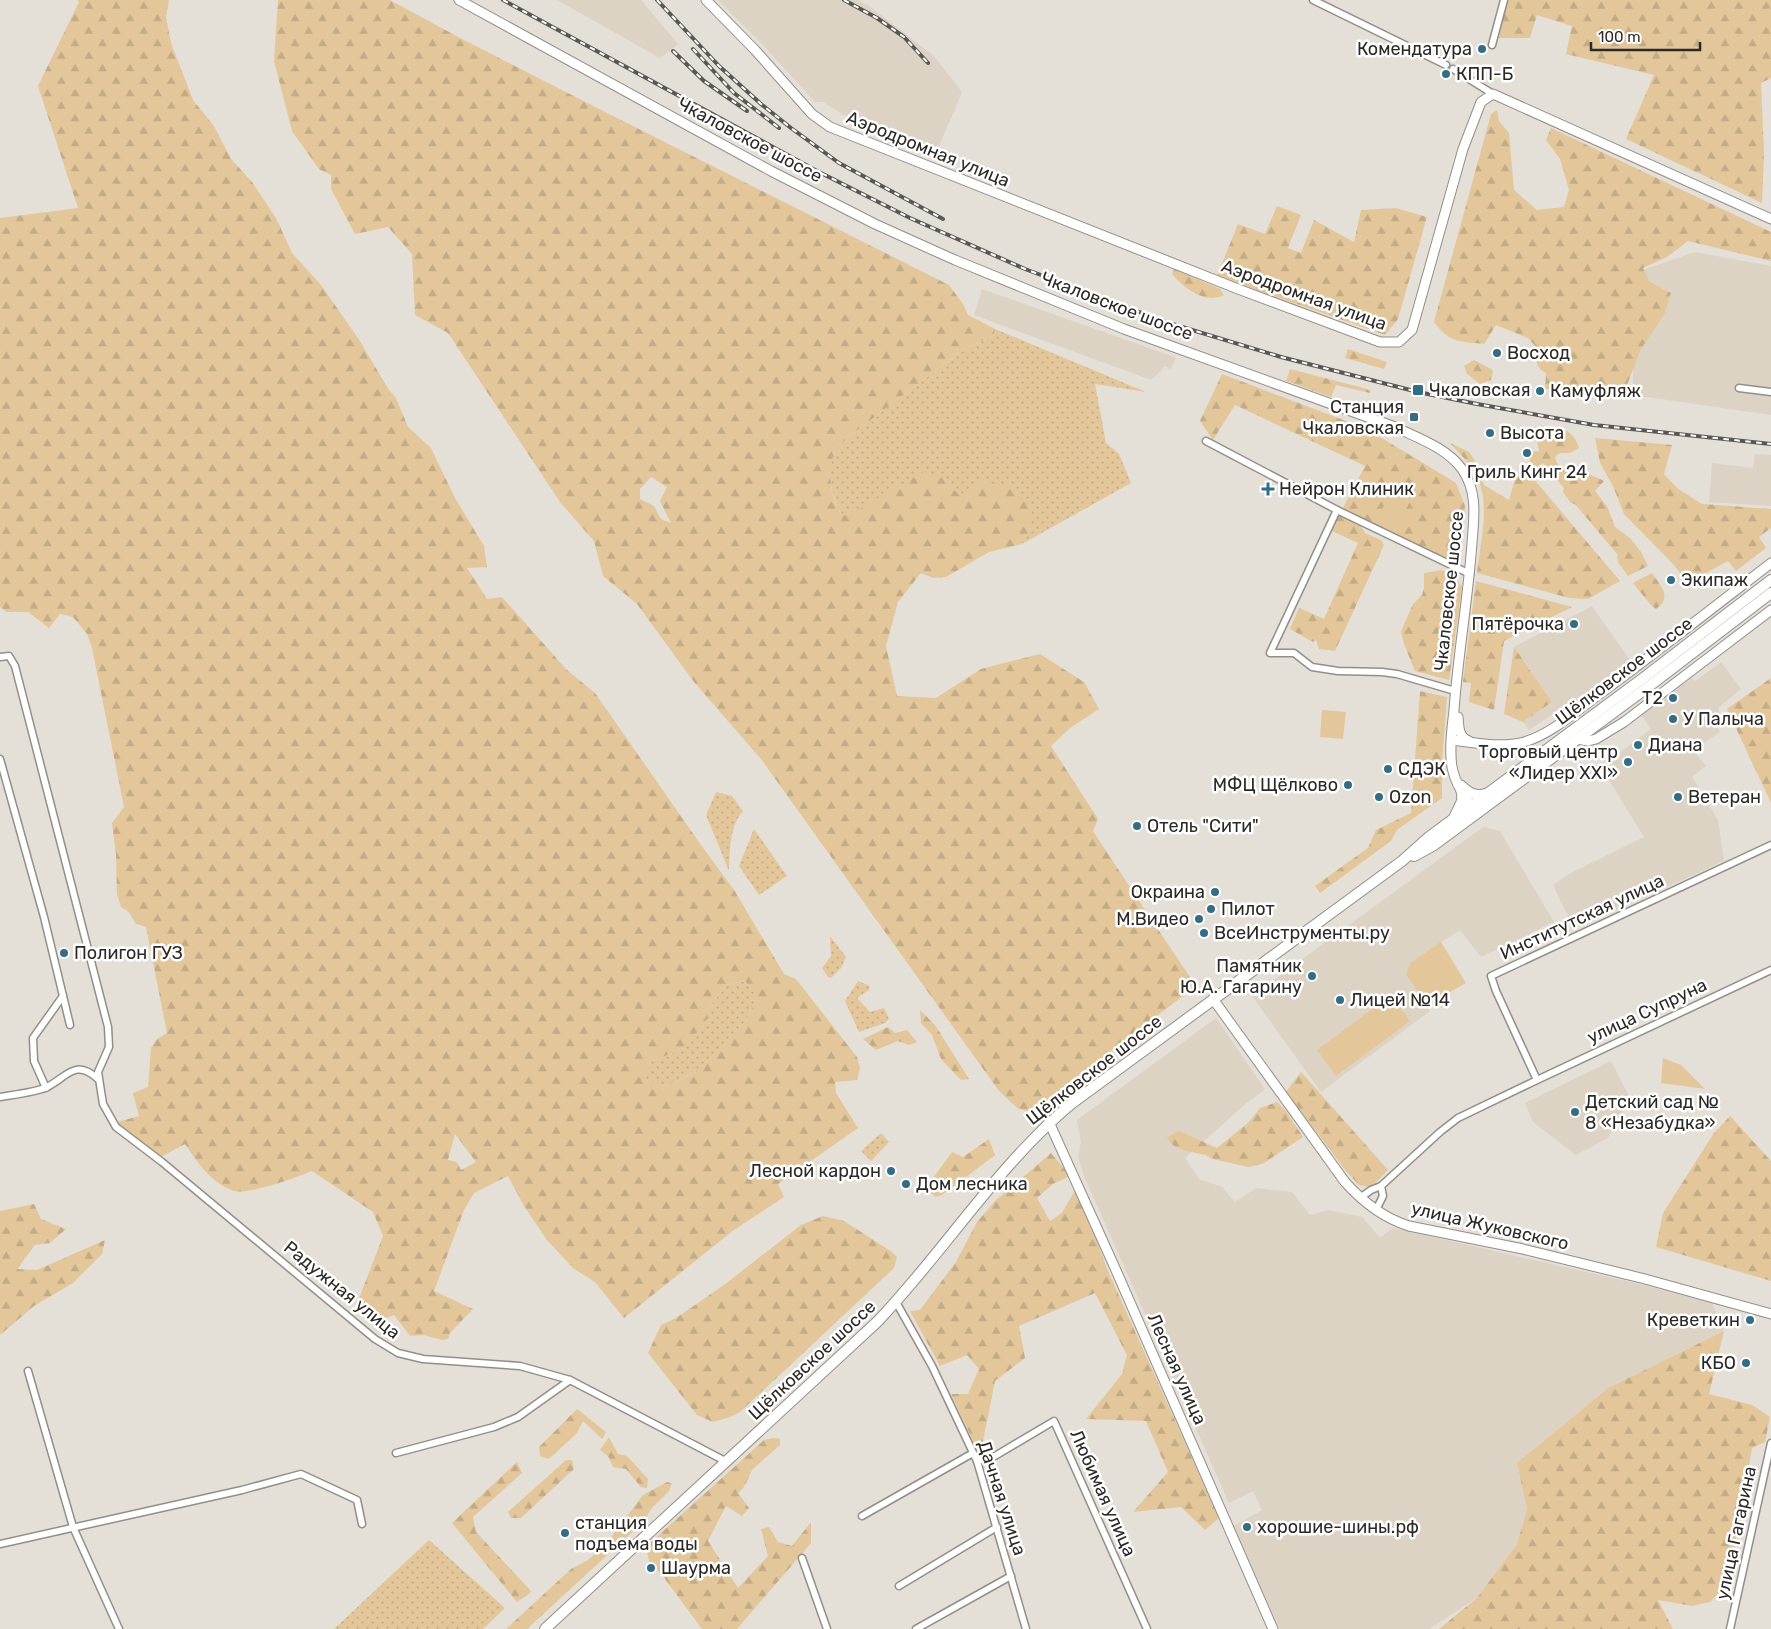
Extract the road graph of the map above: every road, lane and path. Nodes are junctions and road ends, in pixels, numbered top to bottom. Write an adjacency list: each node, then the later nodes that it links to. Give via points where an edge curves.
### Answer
1 (459, 0): 13 (street, Чкаловское шоссе, via 770,171 875,224 1116,326 1426,441 1454,460 1471,486 1474,500)
2 (706, 0): 6 (street, Аэродромная улица, via 812,114 830,127 1380,342 1399,342 1412,330 1463,149 1481,102)
3 (1313, 0): 6 (street, via 1450,67)
4 (1504, 0): 5 (street)
5 (1492, 45)
6 (1494, 94): 7 (street)
7 (1771, 219)
8 (1739, 388): 9 (street)
9 (1771, 392)
10 (1206, 441): 11 (street)
11 (1337, 510): 13 (street); 18 (street, via 1270,653 1294,653 1312,667 1397,674)
12 (1771, 563): 21 (street, via 1550,729 1532,739 1513,744)
13 (1470, 574): 18 (street, Чкаловское шоссе)
14 (1771, 580): 15 (main road, Щёлковское шоссе)
15 (1767, 592): 19 (main road, Щёлковское шоссе); 25 (main road, Щёлковское шоссе)
16 (1771, 610): 19 (street, via 1624,722 1596,739)
17 (0, 657): 35 (street, via 9,656 15,666 108,1027 110,1047 98,1072)
18 (1455, 691): 20 (street, Чкаловское шоссе); 21 (street, via 1461,735)
19 (1577, 739): 27 (main road, Щёлковское шоссе)
20 (1452, 740): 21 (street); 23 (street, Чкаловское шоссе)
21 (1468, 742): 23 (street, via 1454,752)
22 (0, 759): 32 (street)
23 (1451, 759): 24 (street, Чкаловское шоссе)
24 (1459, 786): 25 (street, via 1479,795); 26 (street, Чкаловское шоссе); 28 (street, via 1462,800)
25 (1491, 791): 26 (main road, Щёлковское шоссе)
26 (1472, 805): 27 (street, via 1476,810); 28 (main road, Щёлковское шоссе)
27 (1482, 810): 30 (main road, Щёлковское шоссе, via 1434,845)
28 (1452, 820): 30 (main road, Щёлковское шоссе)
29 (1771, 845): 36 (street, Институтская улица, via 1491,976)
30 (1402, 862): 33 (main road, Щёлковское шоссе)
31 (1771, 970): 36 (street, улица Супруна)
32 (63, 996): 34 (street); 37 (street, via 33,1038 34,1061)
33 (1213, 999): 39 (main road, Щёлковское шоссе); 41 (street, улица Жуковского, via 1345,1182)
34 (70, 1025)
35 (99, 1080): 37 (street, via 90,1072 71,1070); 46 (street, Радужная улица, via 103,1104 116,1128 168,1167 375,1339 398,1353 422,1359 520,1366)
36 (1537, 1080): 40 (street, via 1458,1118)
37 (46, 1088): 38 (street)
38 (0, 1097)
39 (1049, 1122): 43 (main road, Щёлковское шоссе, via 1002,1172); 66 (street, Лесная улица)
40 (1381, 1186): 41 (street); 42 (street, via 1383,1196)
41 (1360, 1198): 42 (street, улица Жуковского)
42 (1376, 1210): 44 (street, улица Жуковского, via 1409,1226 1523,1249)
43 (896, 1302): 49 (street, Дачная улица, via 932,1366); 51 (main road, Щёлковское шоссе)
44 (1771, 1314)
45 (28, 1371): 54 (street)
46 (570, 1380): 48 (street, via 518,1417 502,1424); 51 (street, Радужная улица)
47 (1771, 1443): 67 (street, улица Гагарина)
48 (396, 1453)
49 (974, 1453): 50 (street, Дачная улица); 52 (street)
50 (977, 1461): 55 (street, Дачная улица); 65 (street, Любимая улица, via 995,1456 1054,1421)
51 (727, 1462): 61 (main road, Щёлковское шоссе)
52 (862, 1516)
53 (362, 1524): 54 (street, via 357,1500 301,1474)
54 (73, 1527): 56 (street); 60 (street)
55 (997, 1527): 58 (street, Дачная улица); 59 (street)
56 (0, 1544)
57 (802, 1558): 62 (street)
58 (1011, 1576): 63 (street); 64 (street, Дачная улица)
59 (899, 1586)
60 (119, 1629)
61 (544, 1629)
62 (827, 1629)
63 (916, 1629)
64 (1026, 1629)
65 (1147, 1629)
66 (1273, 1629)
67 (1730, 1629)

